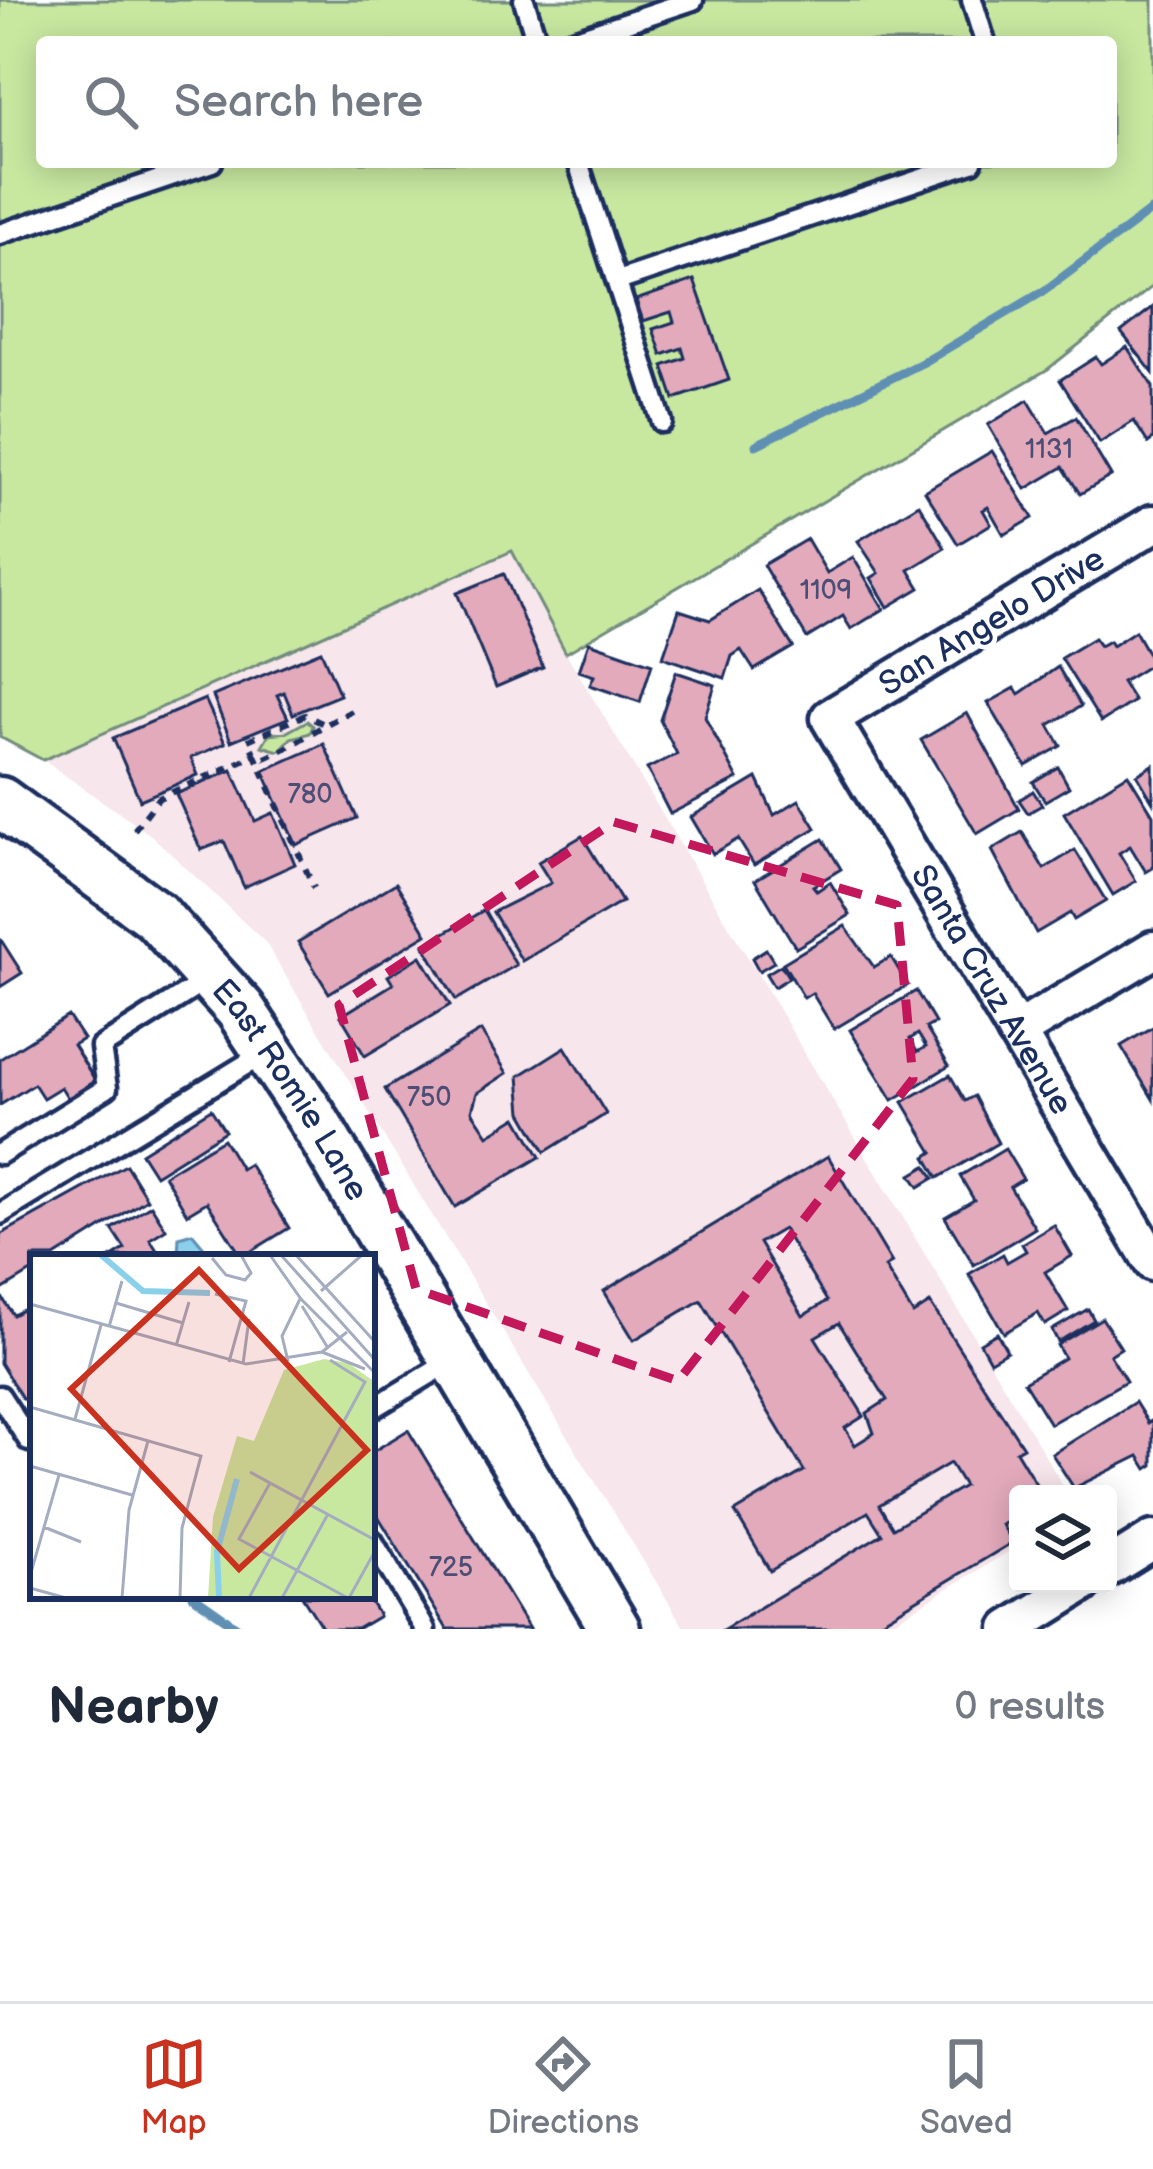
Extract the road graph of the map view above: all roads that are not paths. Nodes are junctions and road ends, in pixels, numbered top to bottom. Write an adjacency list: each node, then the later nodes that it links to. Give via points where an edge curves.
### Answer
1 (524, 0): 4 (lane)
2 (694, 0): 5 (lane)
3 (972, 0): 6 (lane)
4 (535, 36)
5 (585, 36)
6 (984, 36)
7 (194, 168): 10 (lane)
8 (580, 168): 11 (lane)
9 (954, 168): 11 (lane)
10 (0, 234)
11 (618, 281): 12 (lane)
12 (662, 422)
13 (1153, 524): 14 (street, San Angelo Drive)
14 (830, 718): 18 (street, Santa Cruz Avenue)
15 (0, 802): 17 (main road, East Romie Lane, via 114,880)
16 (1153, 950): 18 (street)
17 (214, 975): 19 (main road, East Romie Lane); 20 (lane, via 101,1047 107,1088)
18 (1016, 1032): 22 (street, Santa Cruz Avenue)
19 (270, 1049): 21 (lane); 23 (main road, East Romie Lane)
20 (0, 1154)
21 (0, 1214)
22 (1153, 1262)
23 (453, 1360): 25 (lane); 32 (main road, East Romie Lane)
24 (0, 1396): 26 (lane)
25 (375, 1407)
26 (29, 1441)
27 (1153, 1540): 29 (street)
28 (375, 1545): 31 (lane)
29 (1117, 1562)
30 (1068, 1593): 33 (street)
31 (425, 1629)
32 (615, 1629)
33 (1010, 1629)

